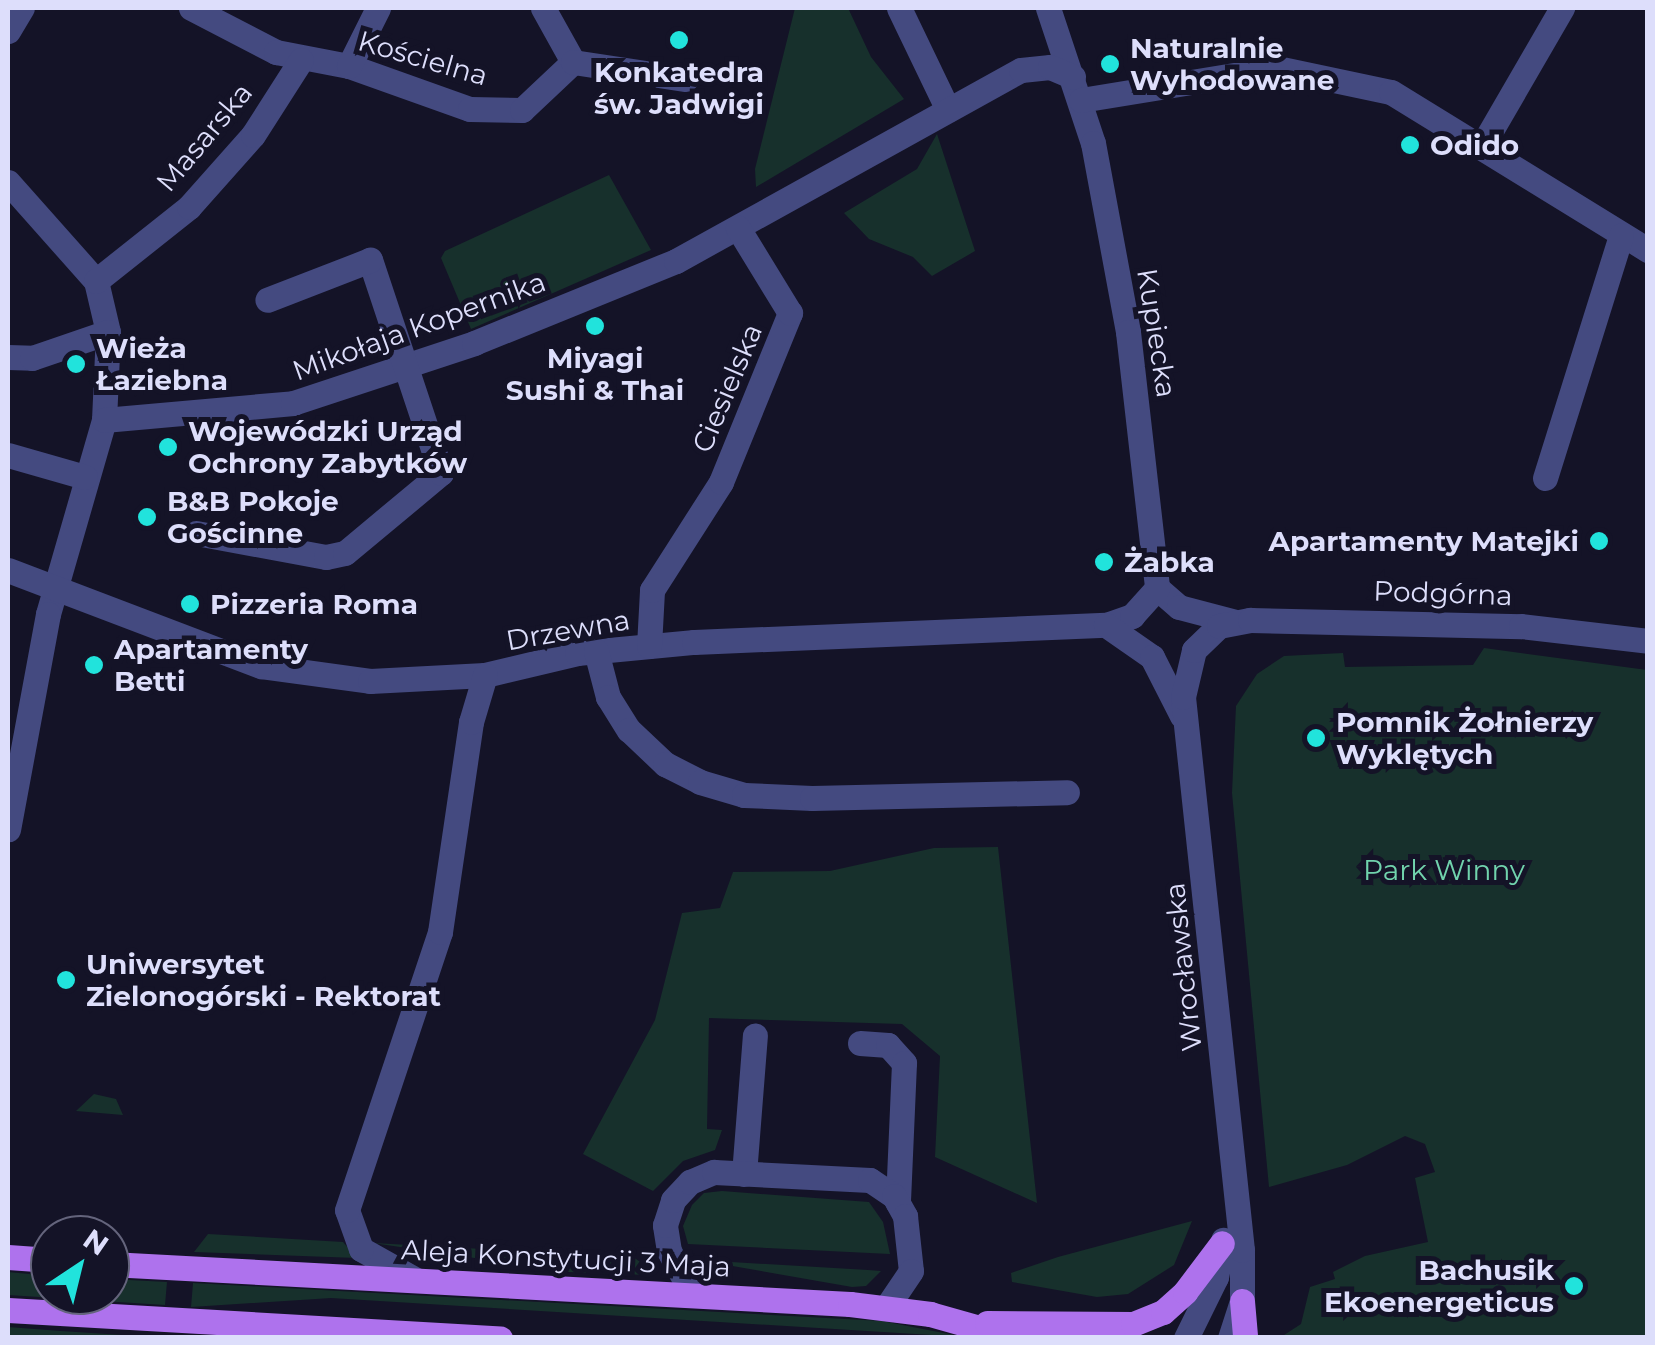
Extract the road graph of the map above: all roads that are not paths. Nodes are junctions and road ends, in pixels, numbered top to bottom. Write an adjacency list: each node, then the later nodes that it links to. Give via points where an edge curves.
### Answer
1 (22, 8): 8 (street)
2 (190, 8): 9 (street, Kościelna)
3 (378, 8): 11 (street)
4 (544, 8): 10 (street)
5 (899, 8): 14 (street)
6 (1048, 8): 12 (street, Kupiecka)
7 (1562, 8): 15 (street)
8 (8, 30)
9 (301, 60): 11 (street, Kościelna); 20 (street, Masarska, via 252,135 188,207)
10 (573, 62): 11 (street, Kościelna, via 522,110 470,109); 13 (street)
11 (349, 66)
12 (1073, 78): 14 (street, via 1034,66); 15 (street, via 1277,68 1391,92); 32 (street, Kupiecka, via 1134,362)
13 (686, 79)
14 (948, 110): 17 (street)
15 (1482, 146): 18 (street)
16 (8, 182): 20 (street)
17 (738, 228): 24 (street, Mikołaja Kopernika, via 676,260); 36 (street, Ciesielska, via 790,312 720,482 652,590)
18 (1620, 236): 19 (street); 28 (street)
19 (1648, 250)
20 (96, 282): 22 (street)
21 (266, 300): 24 (street, via 370,260)
22 (108, 332): 23 (street, via 32,358); 25 (street)
23 (8, 357)
24 (407, 366): 25 (street, Mikołaja Kopernika, via 293,403); 29 (street, via 441,473 345,554 326,557)
25 (104, 420): 27 (street)
26 (8, 456): 27 (street)
27 (85, 477): 31 (street)
28 (1545, 478)
29 (196, 533)
30 (8, 570): 31 (street, Drzewna)
31 (56, 585): 38 (street, Drzewna, via 260,666 370,682); 40 (street)
32 (1157, 588): 33 (street, via 1179,607); 34 (street, Drzewna, via 1132,616)
33 (1236, 622): 35 (street, Podgórna, via 1448,622); 39 (street, Wrocławska, via 1205,636 1194,650 1184,697)
34 (1106, 625): 36 (street, Drzewna); 39 (street, via 1152,657)
35 (1648, 642)
36 (649, 646): 37 (street, Drzewna)
37 (596, 651): 38 (street, Drzewna); 41 (street, via 608,696 629,730 664,764 700,782 744,794 812,798)
38 (485, 675): 50 (street, via 470,722 440,932 347,1210 361,1249)
39 (1189, 729): 46 (street, Wrocławska)
40 (12, 775): 42 (street)
41 (1067, 792)
42 (8, 830)
43 (756, 1035): 45 (street)
44 (860, 1044): 47 (street, via 888,1045 904,1063)
45 (744, 1174): 47 (street, via 870,1180); 51 (street, via 714,1172 690,1182 673,1200 665,1225 669,1251)
46 (1238, 1198): 48 (street, Wrocławska); 52 (street, Wrocławska)
47 (898, 1204): 53 (street, via 910,1271)
48 (1222, 1243): 55 (main road, via 1185,1292 1163,1312 1133,1324); 59 (street, Wrocławska, via 1216,1277)
49 (130, 1265): 50 (main road, Aleja Konstytucji 3 Maja)
50 (416, 1280): 51 (main road, Aleja Konstytucji 3 Maja)
51 (693, 1295): 53 (main road, Aleja Konstytucji 3 Maja)
52 (1242, 1301): 60 (street, Wrocławska); 61 (main road)
53 (886, 1308): 55 (main road, Aleja Konstytucji 3 Maja)
54 (8, 1310): 56 (main road)
55 (971, 1324): 58 (main road, Aleja Konstytucji 3 Maja)
56 (241, 1332): 57 (main road)
57 (500, 1338)
58 (1014, 1338)
59 (1186, 1338)
60 (1230, 1338)
61 (1245, 1338)

